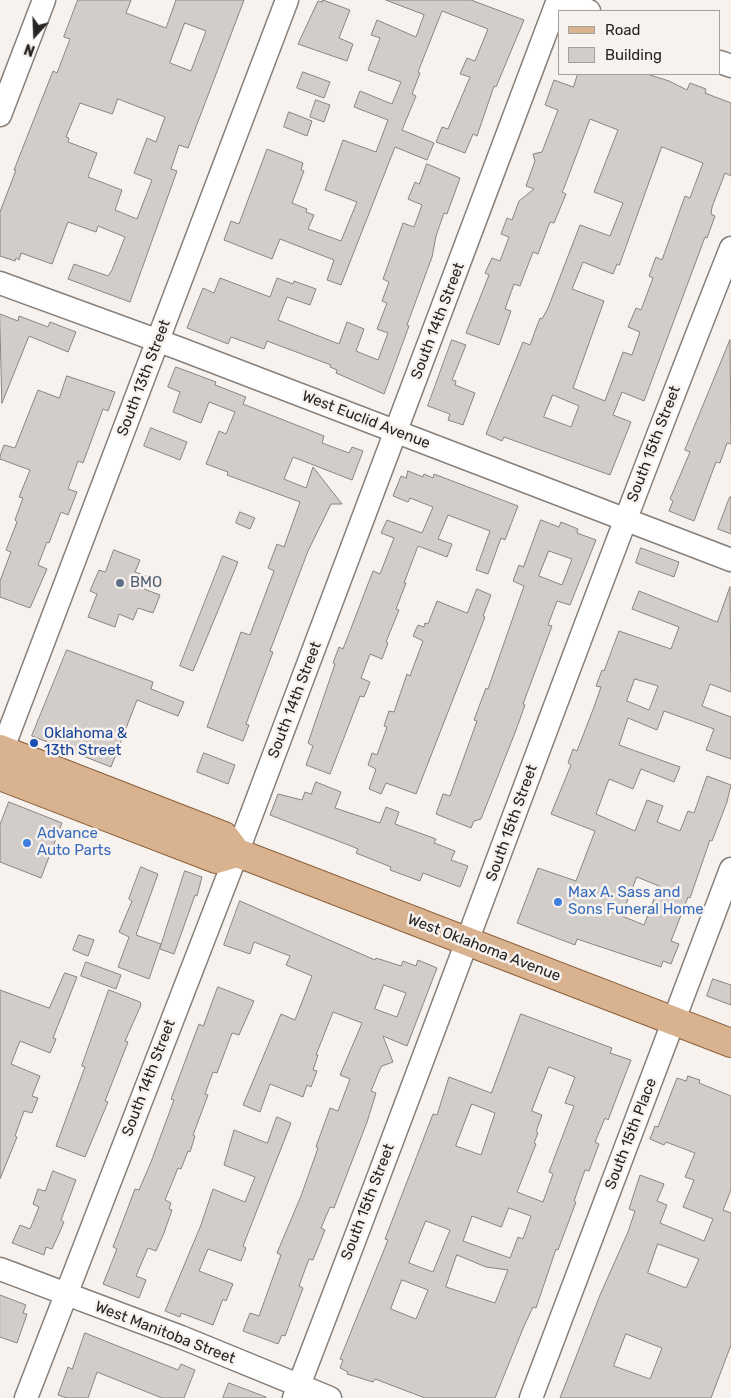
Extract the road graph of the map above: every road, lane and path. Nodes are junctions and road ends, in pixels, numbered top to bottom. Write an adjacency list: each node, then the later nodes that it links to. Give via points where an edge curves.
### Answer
1 (44, 0): 5 (street)
2 (287, 0): 8 (street, South 13th Street)
3 (559, 0): 4 (street); 9 (street, South 14th Street)
4 (586, 10)
5 (0, 115)
6 (731, 248): 10 (street, South 15th Street)
7 (0, 283): 8 (street, West Euclid Avenue)
8 (158, 340): 9 (street, West Euclid Avenue); 12 (street, South 13th Street)
9 (395, 431): 10 (street, West Euclid Avenue); 13 (street, South 14th Street)
10 (626, 519): 11 (street, West Euclid Avenue); 15 (street, South 15th Street)
11 (731, 560)
12 (1, 758): 13 (main road, West Oklahoma Avenue, via 224,836)
13 (237, 854): 15 (main road, West Oklahoma Avenue); 19 (street, South 14th Street)
14 (731, 869): 16 (street, South 15th Place)
15 (468, 942): 16 (main road, West Oklahoma Avenue); 20 (street, South 15th Street)
16 (674, 1022): 17 (main road, West Oklahoma Avenue); 23 (street, South 15th Place)
17 (731, 1043)
18 (0, 1269): 19 (street, West Manitoba Street)
19 (66, 1295): 20 (street, West Manitoba Street, via 180,1337); 21 (street, South 14th Street)
20 (296, 1392): 22 (street, West Manitoba Street)
21 (26, 1398)
22 (330, 1398)
23 (531, 1398)

